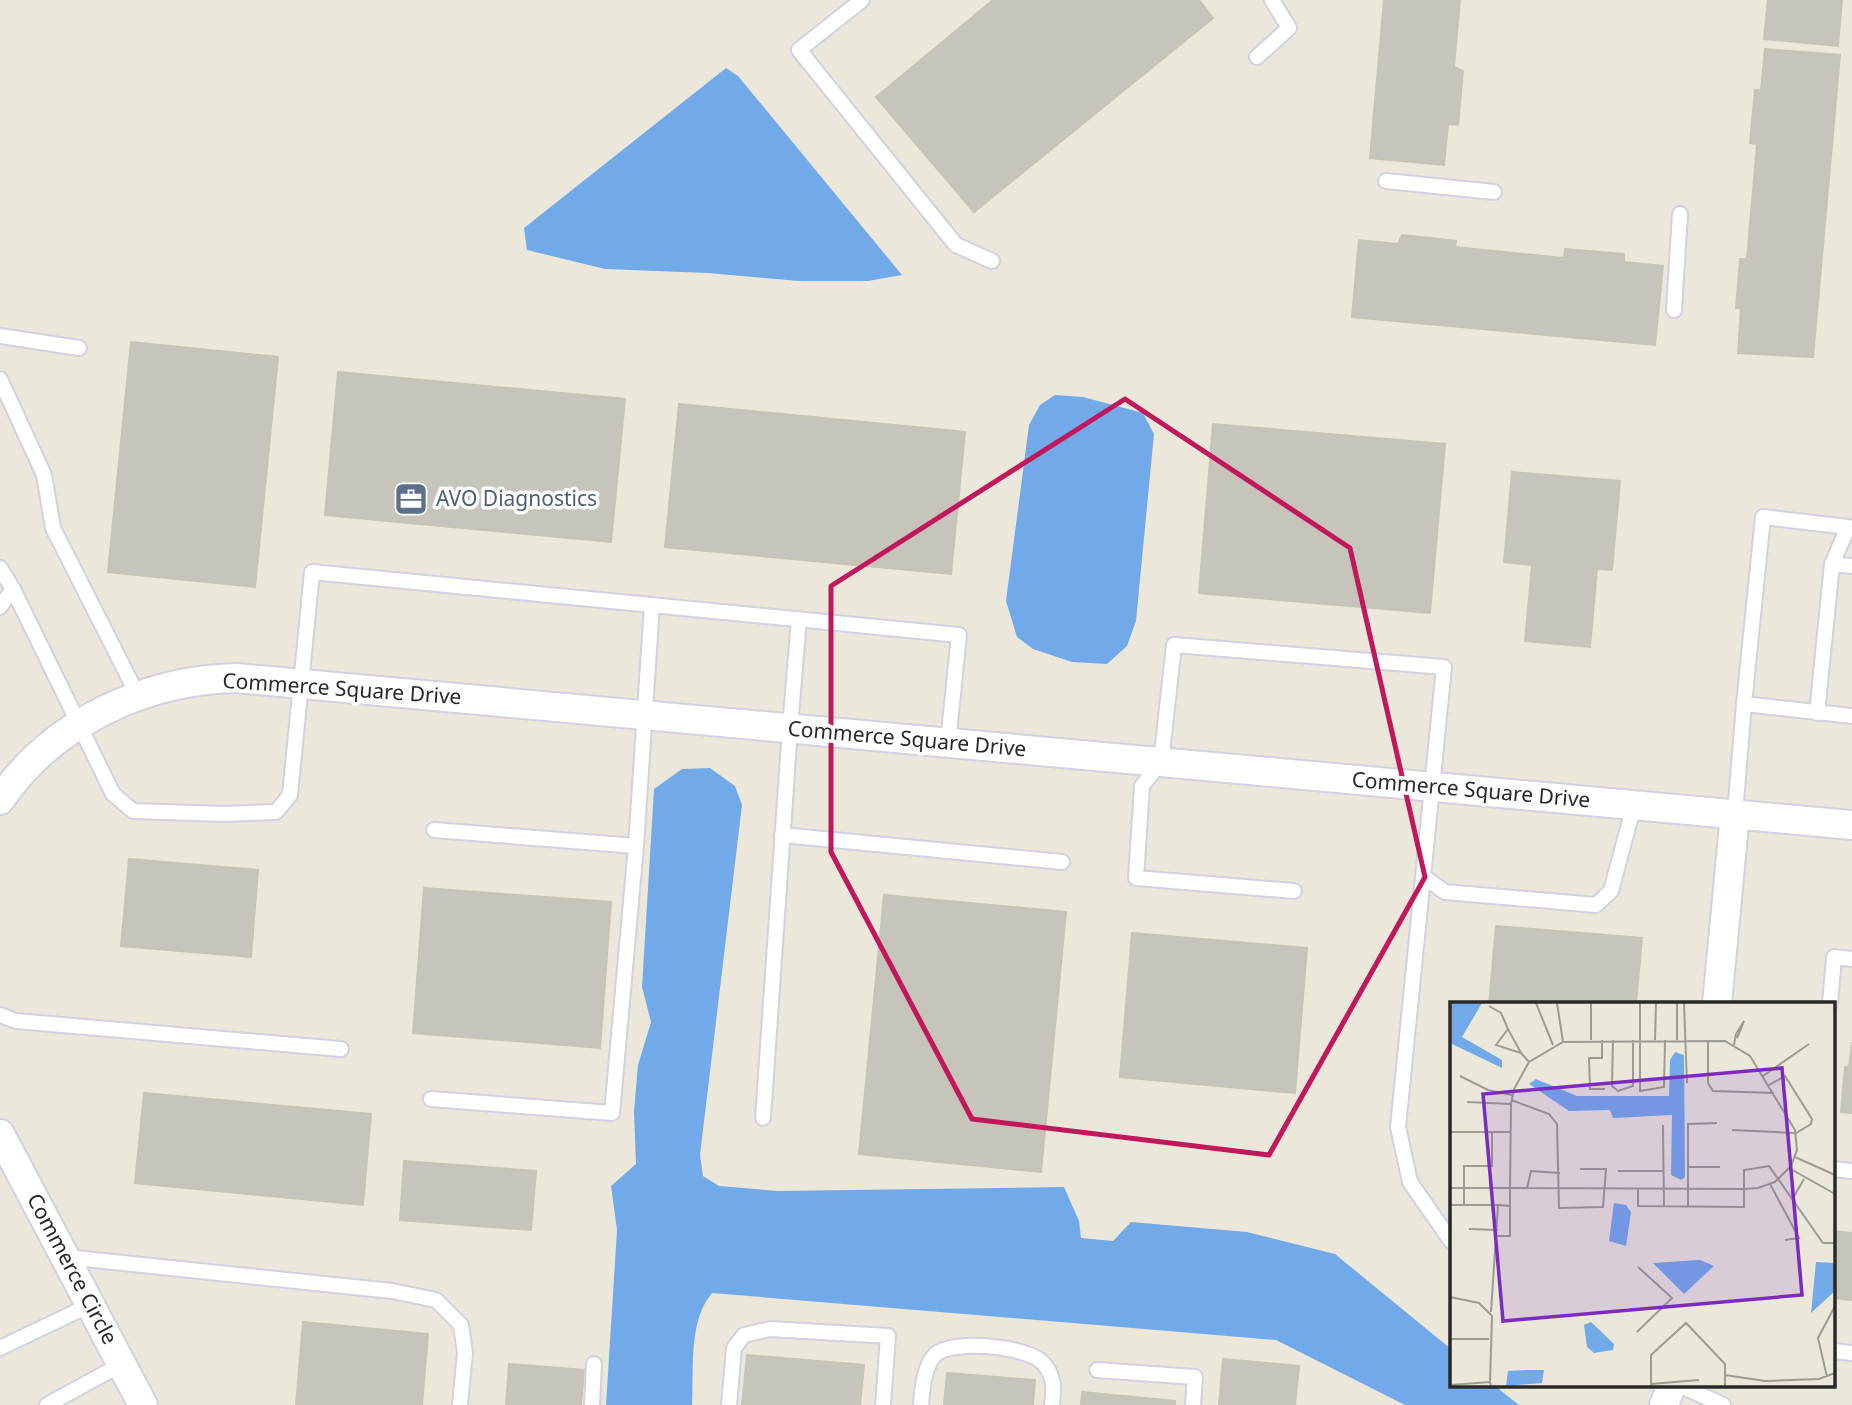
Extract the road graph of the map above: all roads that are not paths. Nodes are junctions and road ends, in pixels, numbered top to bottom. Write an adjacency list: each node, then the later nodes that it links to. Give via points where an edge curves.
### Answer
1 (862, 0): 7 (lane, via 799,50 957,245)
2 (1272, 0): 3 (lane, via 1289,28)
3 (1256, 57)
4 (1386, 181): 5 (lane)
5 (1494, 192)
6 (1680, 214): 8 (lane)
7 (992, 261)
8 (1674, 310)
9 (0, 336): 10 (lane)
10 (79, 348)
11 (0, 379): 21 (lane, via 44,475 53,528)
12 (1850, 525): 13 (lane); 22 (lane, via 1763,517)
13 (1832, 564): 14 (lane); 23 (lane)
14 (1852, 566)
15 (0, 568): 16 (lane)
16 (13, 589): 18 (lane); 26 (lane)
17 (652, 605): 19 (lane); 20 (lane, via 312,572); 24 (lane)
18 (0, 607)
19 (799, 620): 27 (lane); 28 (lane, via 959,635)
20 (301, 683): 21 (street, Commerce Square Drive, via 211,678); 24 (street, Commerce Square Drive); 26 (lane, via 290,795 276,812 133,811 113,794)
21 (138, 696): 26 (street, Commerce Square Drive)
22 (1744, 704): 23 (lane); 33 (lane)
23 (1817, 713): 25 (lane)
24 (644, 714): 27 (street, Commerce Square Drive); 37 (lane)
25 (1852, 716)
26 (79, 725): 31 (street, Commerce Square Drive)
27 (790, 728): 28 (street, Commerce Square Drive); 36 (lane)
28 (948, 743): 29 (street, Commerce Square Drive)
29 (1161, 762): 30 (street, Commerce Square Drive); 30 (lane, via 1174,645 1444,667); 40 (lane, via 1142,786 1136,878)
30 (1432, 786): 32 (street, Commerce Square Drive); 39 (lane)
31 (3, 788)
32 (1634, 805): 33 (street, Commerce Square Drive); 39 (lane, via 1611,891 1596,905 1445,892)
33 (1735, 814): 34 (street, Commerce Square Drive); 42 (street)
34 (1852, 825)
35 (434, 830): 37 (lane)
36 (782, 835): 38 (lane); 47 (lane)
37 (636, 846): 46 (lane, via 612,1113)
38 (1062, 862)
39 (1423, 877): 51 (lane, via 1398,1127 1410,1182)
40 (1294, 891)
41 (1852, 959): 43 (lane, via 1834,957)
42 (1717, 1002)
43 (1830, 1002)
44 (0, 1015): 45 (lane, via 16,1021)
45 (341, 1049)
46 (430, 1099)
47 (763, 1118)
48 (0, 1134): 52 (street, Commerce Circle)
49 (1834, 1169): 50 (lane)
50 (1852, 1171)
51 (1450, 1240)
52 (65, 1257): 53 (street, Commerce Circle); 64 (lane, via 392,1291 436,1300 461,1325 465,1353)
53 (90, 1305): 54 (lane); 57 (street, Commerce Circle)
54 (0, 1348)
55 (1834, 1351): 56 (lane)
56 (1852, 1353)
57 (122, 1364): 62 (lane); 63 (street, Commerce Circle)
58 (594, 1364): 65 (lane)
59 (1097, 1370): 70 (lane, via 1195,1377)
60 (1670, 1388): 71 (street)
61 (1685, 1388): 72 (lane)
62 (47, 1405)
63 (143, 1405)
64 (460, 1405)
65 (592, 1405)
66 (729, 1405): 67 (lane, via 734,1348 744,1335 770,1329 888,1336)
67 (883, 1405)
68 (921, 1405): 69 (lane, via 934,1355 948,1347 1019,1349 1043,1362 1054,1382)
69 (1052, 1405)
70 (1193, 1405)
71 (1664, 1405)
72 (1723, 1405)

